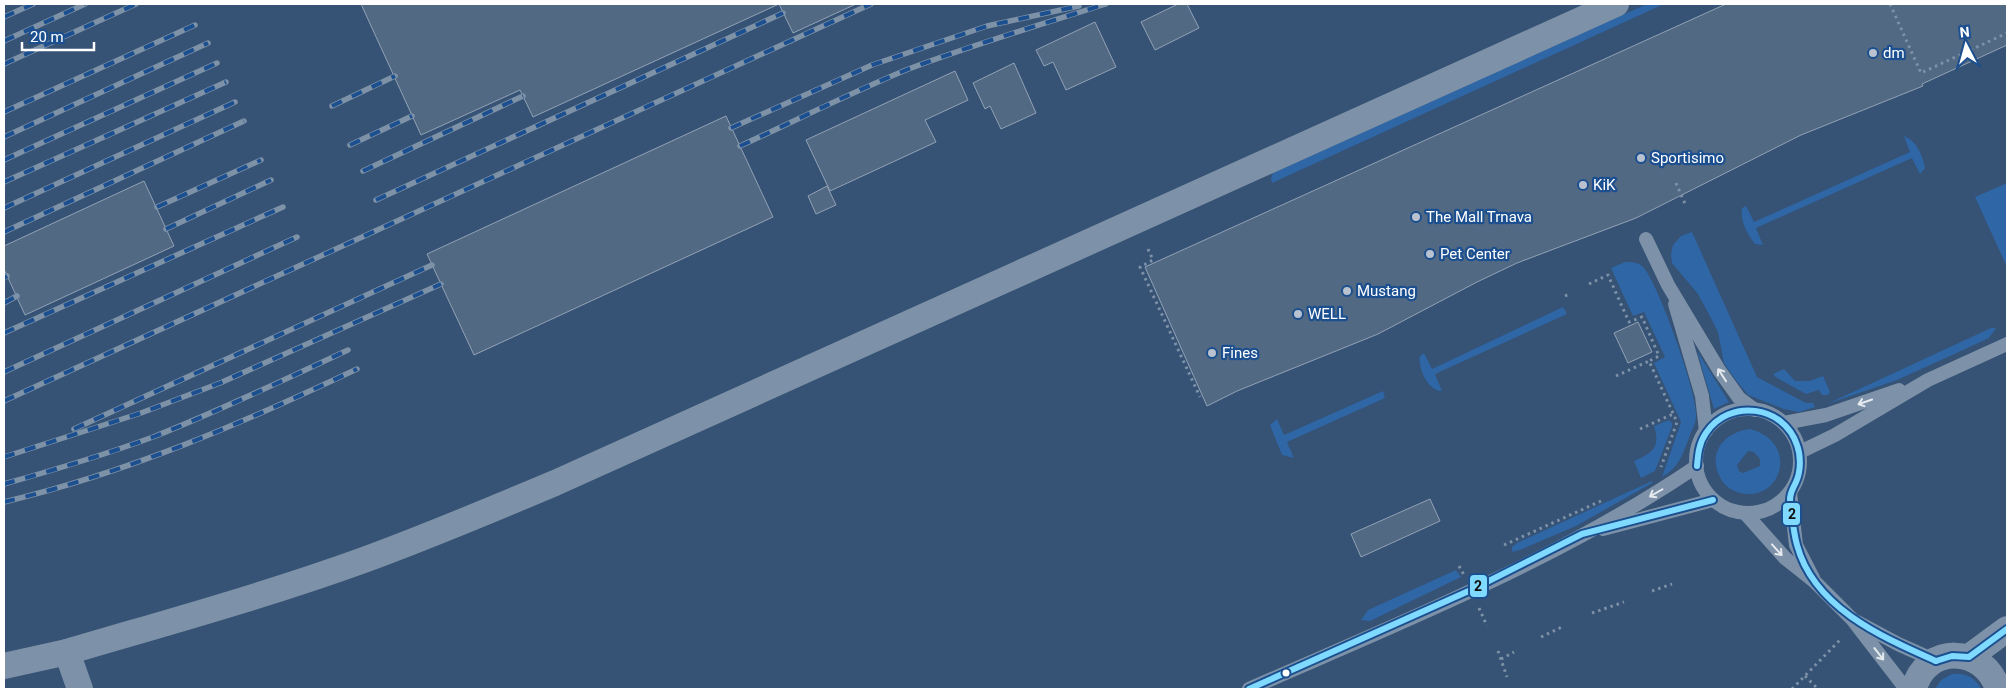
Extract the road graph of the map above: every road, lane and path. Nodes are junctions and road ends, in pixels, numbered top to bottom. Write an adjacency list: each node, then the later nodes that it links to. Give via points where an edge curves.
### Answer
1 (1616, 4): 44 (street, via 463,522 260,595)
2 (1890, 4): 3 (path, via 1921,73)
3 (2007, 34)
4 (1676, 183): 5 (path)
5 (1686, 206)
6 (1646, 239): 9 (lane)
7 (1148, 249): 14 (path, via 1153,260 1140,267)
8 (1589, 284): 11 (path, via 1608,275 1629,322 1642,317 1659,356)
9 (1668, 285): 15 (lane, one-way to 9, via 1730,387); 19 (lane, via 1702,396)
10 (2007, 344): 13 (lane)
11 (1649, 361): 12 (path); 16 (path)
12 (1616, 376)
13 (1928, 380): 17 (lane, one-way to 17, via 1826,415); 20 (lane)
14 (1200, 397)
15 (1755, 410): 17 (lane); 19 (lane, via 1738,410 1722,415)
16 (1673, 414): 18 (path); 22 (path, via 1677,422)
17 (1784, 423): 20 (lane)
18 (1640, 429)
19 (1706, 431): 21 (lane, via 1699,444)
20 (1800, 452): 23 (lane, via 1799,473)
21 (1696, 466): 25 (lane, via 1703,488); 27 (lane, one-way to 27, via 1663,489)
22 (1659, 473)
23 (1790, 492): 26 (lane, via 1770,509); 31 (lane, via 1796,545)
24 (1602, 500): 28 (path)
25 (1713, 500): 26 (lane, via 1728,509); 27 (lane)
26 (1745, 513): 31 (lane, one-way to 31, via 1785,558)
27 (1582, 534): 54 (lane, via 1471,590)
28 (1504, 546)
29 (1459, 566): 30 (path)
30 (1464, 576)
31 (1814, 581): 37 (lane)
32 (1672, 584): 33 (path)
33 (1652, 591)
34 (1624, 602): 36 (path)
35 (1478, 605): 38 (path)
36 (1592, 613)
37 (1852, 619): 48 (lane); 57 (lane, one-way to 57)
38 (1487, 626)
39 (1564, 626): 41 (path)
40 (2007, 628): 46 (street)
41 (1542, 636)
42 (1840, 640): 50 (path)
43 (1498, 651): 47 (path)
44 (67, 652): 49 (street); 53 (street)
45 (1514, 652): 47 (path)
46 (1969, 657): 48 (street, via 1946,656); 52 (street)
47 (1502, 659): 51 (path)
48 (1936, 661): 58 (street, via 1926,667)
49 (4, 666)
50 (1805, 676): 55 (path); 56 (path)
51 (1507, 677)
52 (2000, 677)
53 (80, 689)
54 (1249, 689)
55 (1792, 689)
56 (1818, 689)
57 (1906, 689)
58 (1914, 689)

